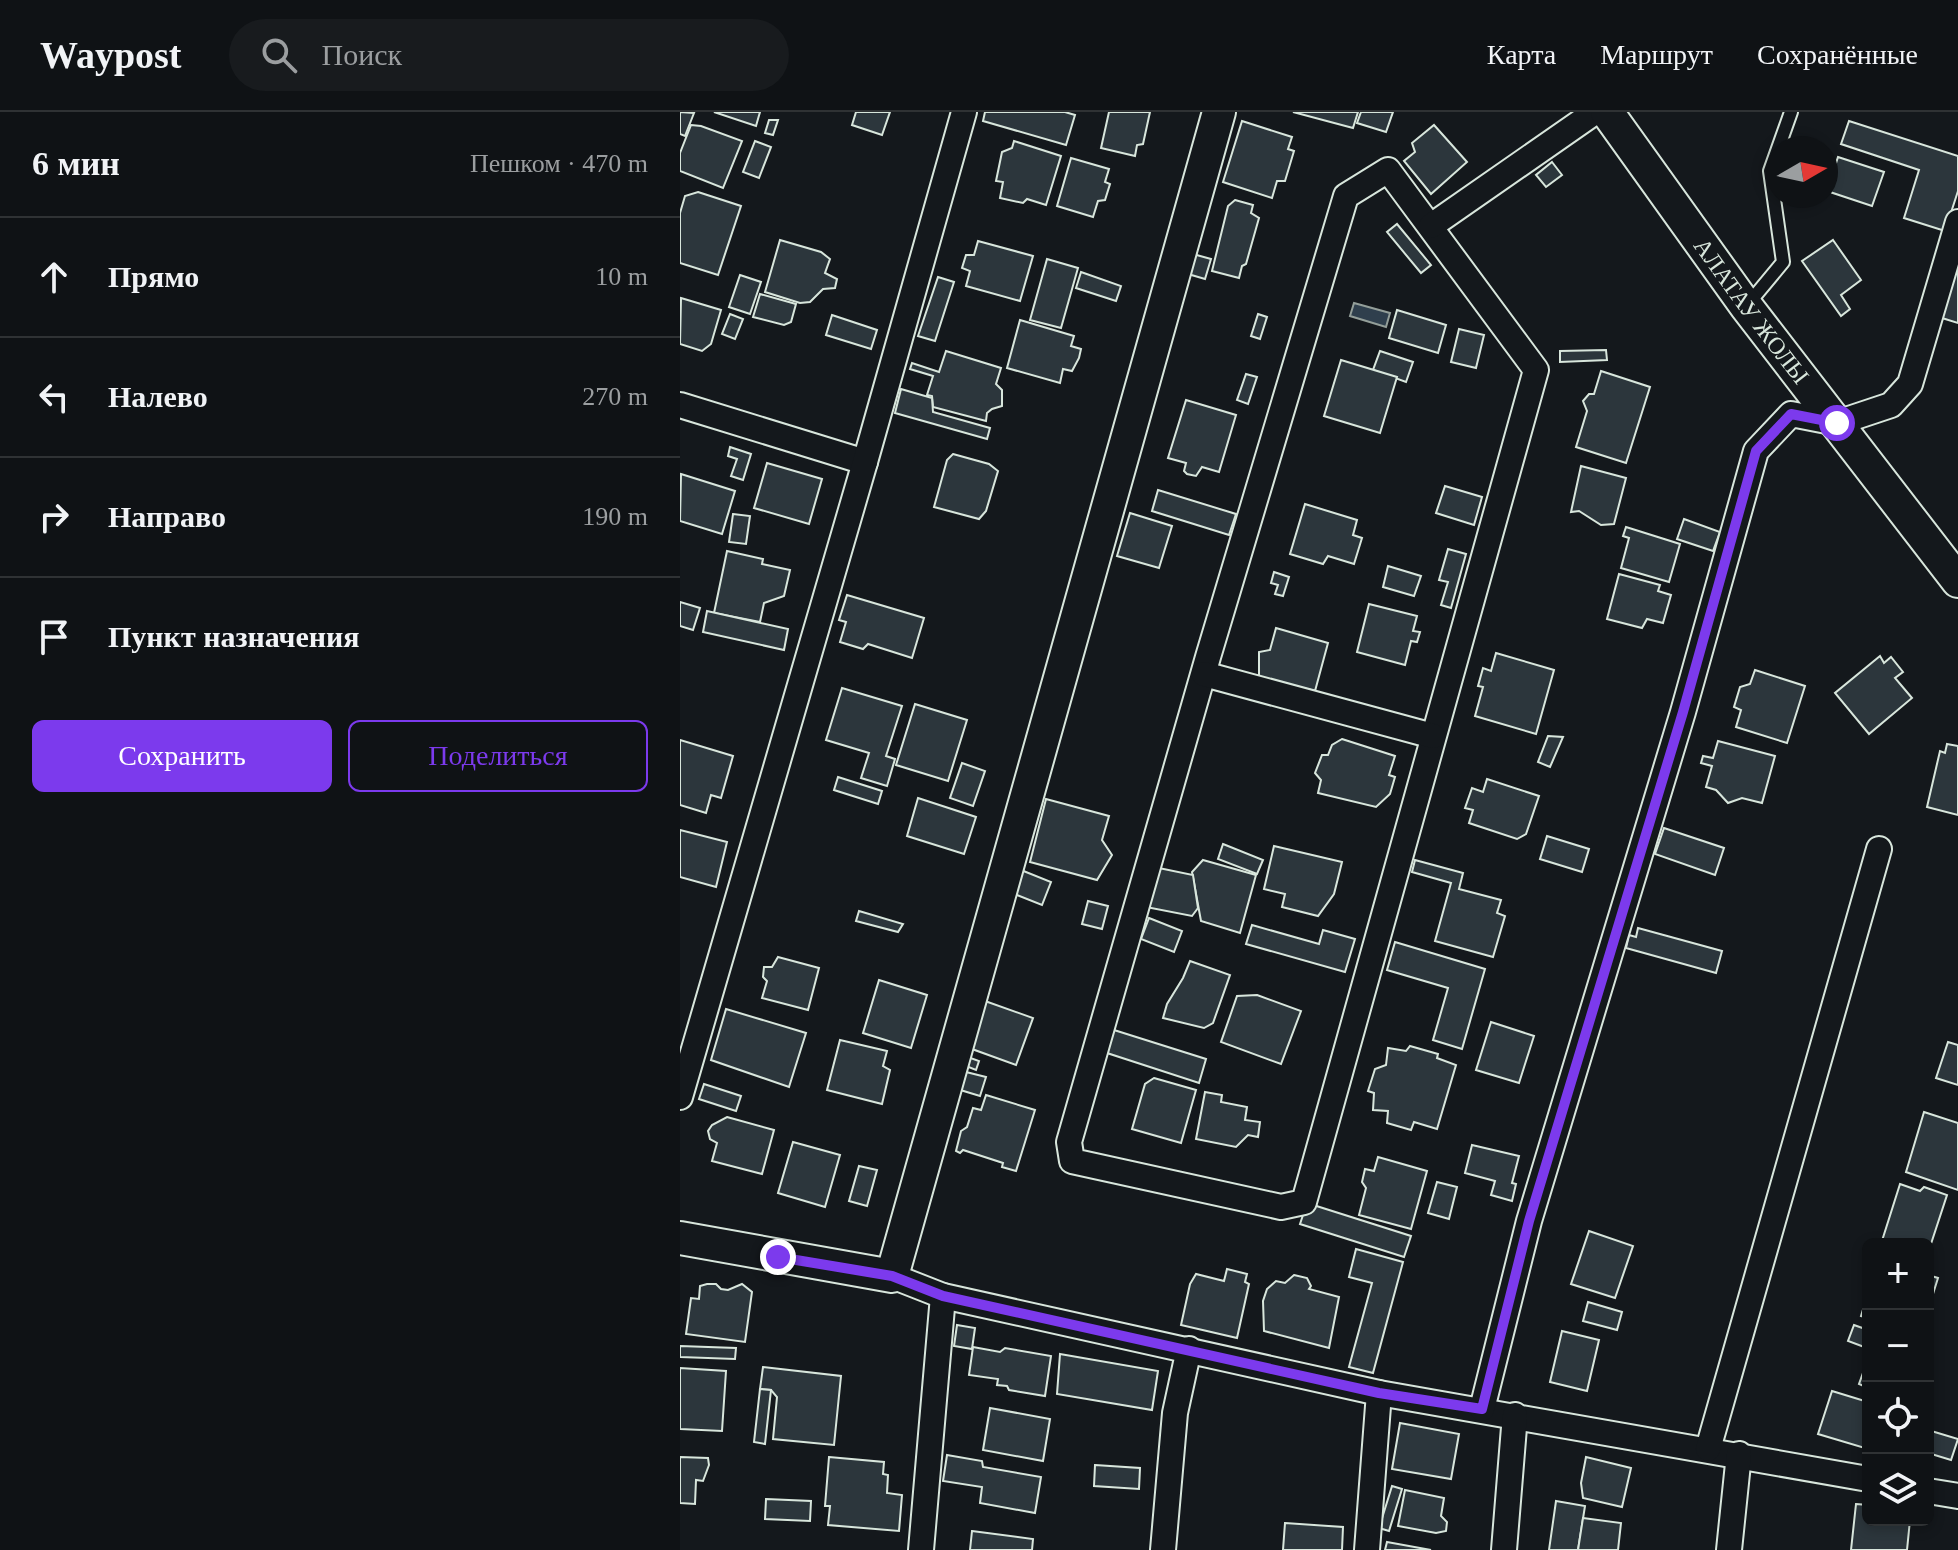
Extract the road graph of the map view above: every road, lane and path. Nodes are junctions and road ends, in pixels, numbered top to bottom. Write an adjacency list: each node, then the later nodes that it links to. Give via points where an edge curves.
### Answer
1 (964, 112): 11 (street)
2 (1219, 112): 18 (street)
3 (1595, 112): 7 (street)
4 (1607, 112): 8 (street, АЛАТАУ ЖОЛЫ)
5 (1791, 112): 8 (lane, via 1770,171 1783,262)
6 (1958, 222): 10 (street, via 1910,384 1891,405)
7 (1431, 226): 13 (street, via 1388,170 1346,196); 14 (street, via 1536,370)
8 (1746, 306): 10 (street, АЛАТАУ ЖОЛЫ)
9 (680, 405): 11 (street)
10 (1837, 423): 12 (street, АЛАТАУ ЖОЛЫ); 22 (street, via 1791,414 1756,451 1529,1221)
11 (865, 462): 16 (street)
12 (1958, 581)
13 (1204, 674): 14 (street); 14 (street, via 1069,1142 1072,1161 1281,1207 1304,1202)
14 (1433, 736)
15 (1879, 849): 24 (street)
16 (680, 1097)
17 (680, 1238): 18 (street)
18 (892, 1276): 19 (street)
19 (943, 1296): 20 (street); 29 (street)
20 (1189, 1349): 21 (street); 30 (street, via 1175,1413)
21 (1379, 1393): 22 (street); 31 (street)
22 (1482, 1409): 23 (street)
23 (1515, 1415): 24 (street); 32 (street)
24 (1708, 1449): 25 (street)
25 (1739, 1454): 26 (street); 33 (street)
26 (1862, 1478)
27 (1934, 1492): 28 (street)
28 (1958, 1496)
29 (921, 1550)
30 (1163, 1550)
31 (1367, 1550)
32 (1504, 1550)
33 (1729, 1550)

